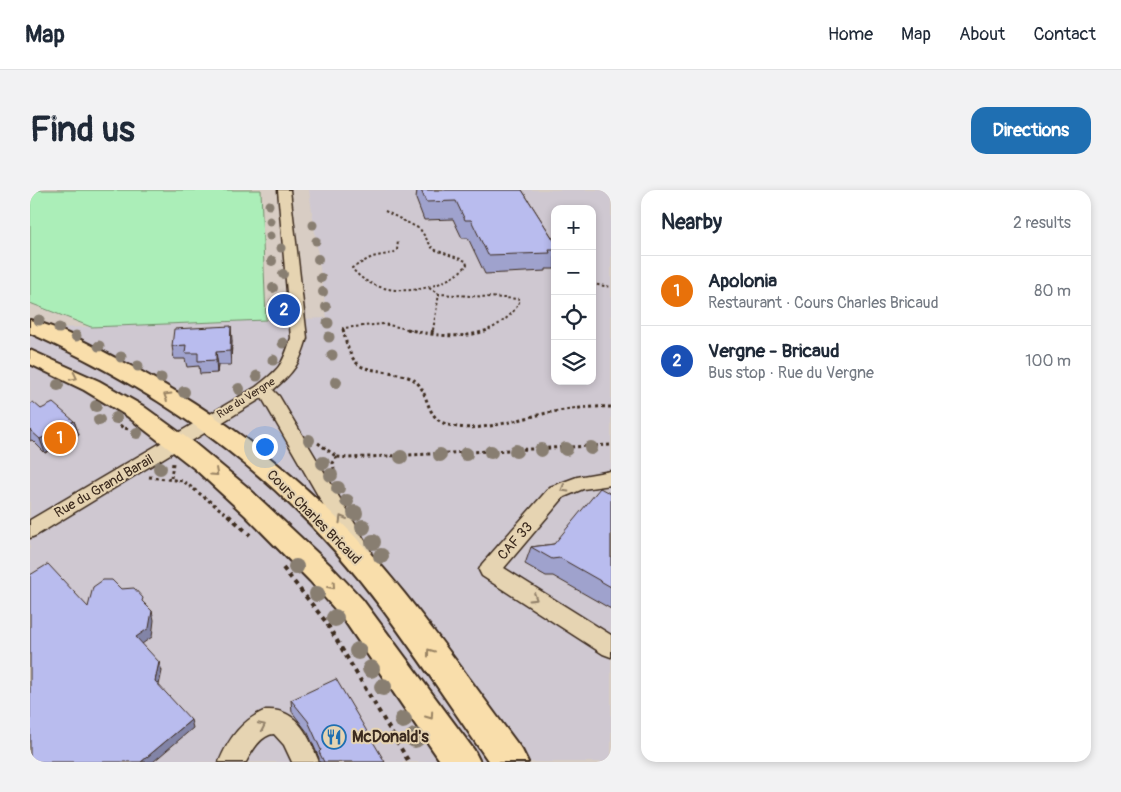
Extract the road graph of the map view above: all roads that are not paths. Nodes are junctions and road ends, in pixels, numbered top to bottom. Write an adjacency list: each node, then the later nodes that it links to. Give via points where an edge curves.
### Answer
1 (284, 190): 4 (street, Rue du Vergne, via 299,338 285,372)
2 (30, 326): 5 (main road, Cours Charles Bricaud, one-way to 2, via 111,363)
3 (30, 356): 6 (main road, one-way to 6, via 94,387 148,420)
4 (262, 391): 5 (street, Rue du Vergne); 9 (street, one-way to 4, via 271,396)
5 (208, 422): 6 (street, Rue du Vergne); 9 (main road, Cours Charles Bricaud, via 297,496)
6 (169, 448): 8 (street, Rue du Grand Barail); 13 (main road, one-way to 13, via 263,517 335,589 395,665)
7 (611, 478): 10 (street, CAF 33, one-way to 10, via 585,480 558,492 490,570)
8 (30, 530)
9 (374, 577): 14 (main road, Cours Charles Bricaud, one-way to 9)
10 (611, 647)
11 (232, 762): 12 (street, one-way to 12, via 251,732 272,722 284,725 291,732)
12 (306, 762)
13 (462, 762)
14 (510, 762)

